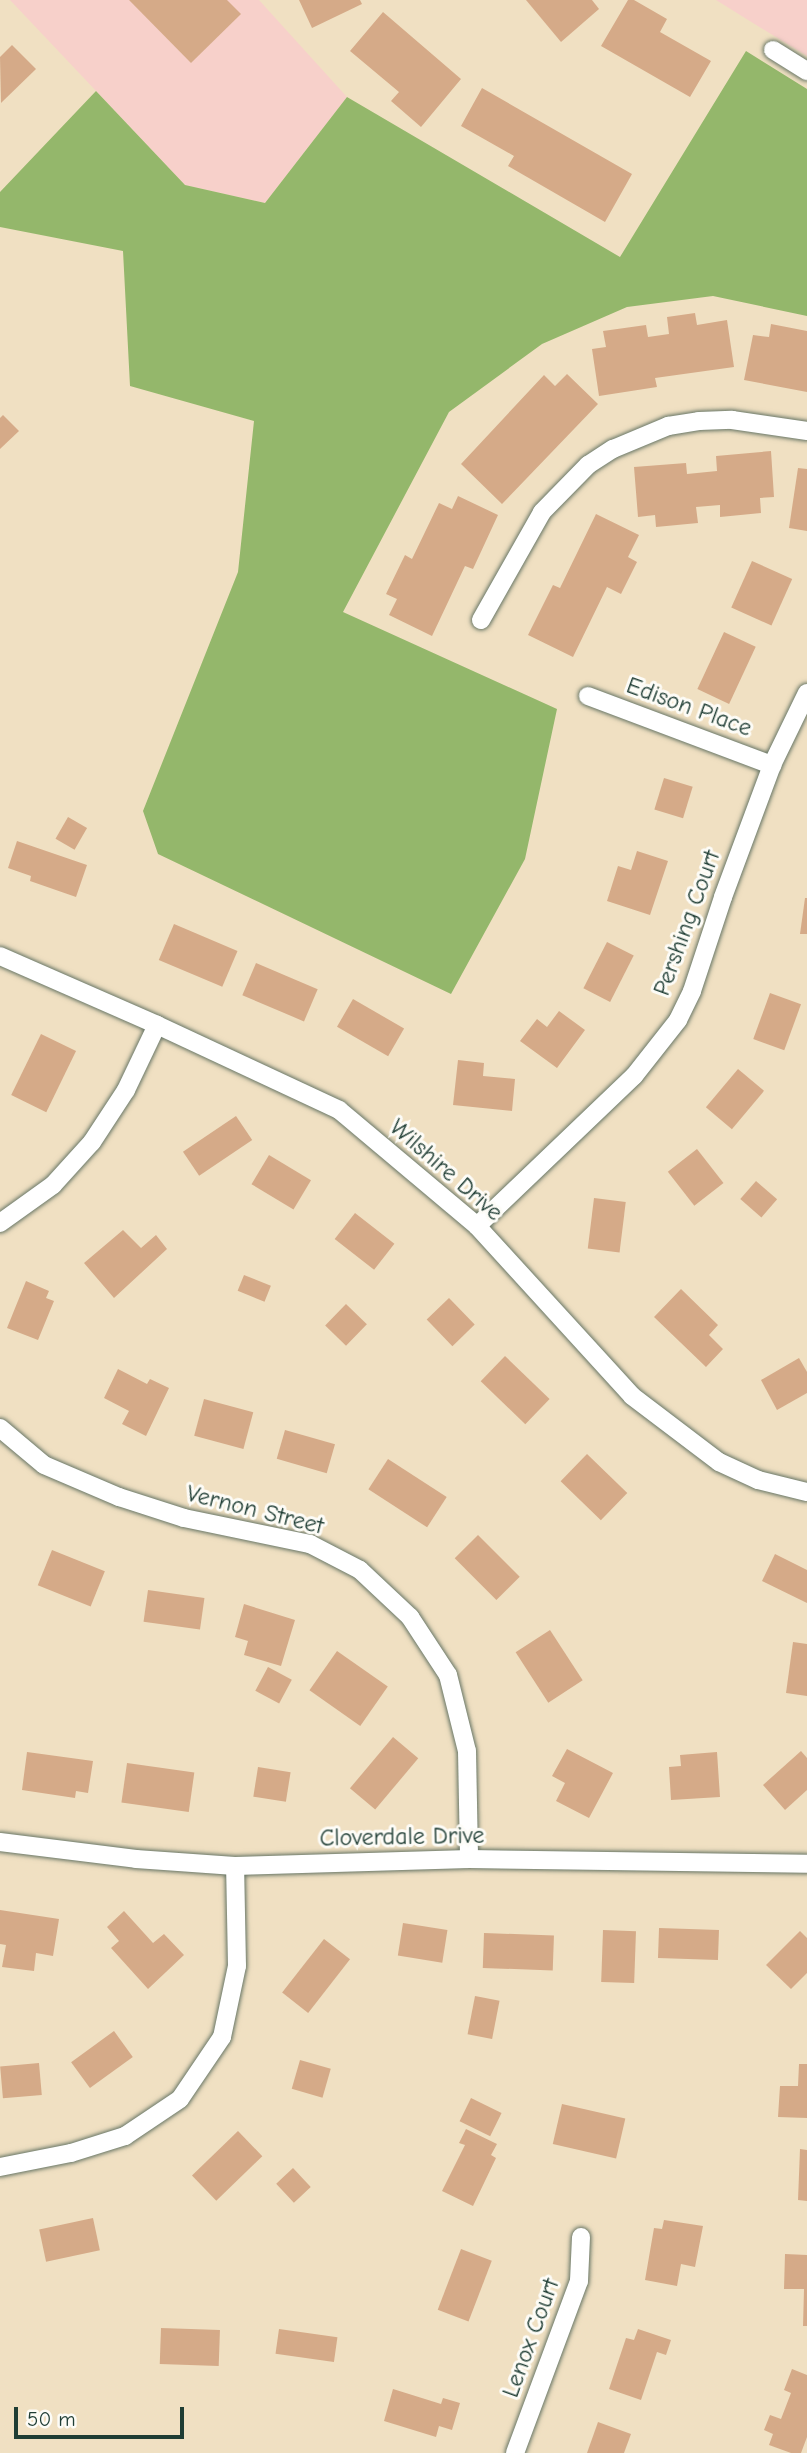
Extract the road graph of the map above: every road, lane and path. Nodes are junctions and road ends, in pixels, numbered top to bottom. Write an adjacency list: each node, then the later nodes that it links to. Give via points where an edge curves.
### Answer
1 (773, 50): 2 (street)
2 (807, 71)
3 (807, 431): 4 (street, via 732,420 699,421 668,426 613,449 588,465 542,512)
4 (481, 620)
5 (807, 693): 7 (street, Pershing Court)
6 (588, 696): 7 (street, Edison Place)
7 (772, 765): 11 (street, Pershing Court, via 678,1020 634,1076)
8 (0, 957): 9 (street, Wilshire Drive)
9 (156, 1025): 10 (street, via 126,1090 92,1142 53,1185); 11 (street, Wilshire Drive, via 339,1110)
10 (0, 1223)
11 (477, 1226): 13 (street, Wilshire Drive, via 632,1396 719,1462 758,1480)
12 (0, 1429): 15 (street, Vernon Street, via 44,1465 119,1497 184,1518 310,1544 360,1570 410,1617 448,1675 467,1751)
13 (807, 1492)
14 (0, 1842): 17 (street, Cloverdale Drive)
15 (469, 1859): 16 (street, Cloverdale Drive); 17 (street, Cloverdale Drive)
16 (807, 1864)
17 (235, 1867): 18 (street, via 237,1966 222,2037 180,2099 125,2136 71,2153)
18 (0, 2167)
19 (581, 2237): 20 (street, Lenox Court, via 579,2281)
20 (516, 2453)

